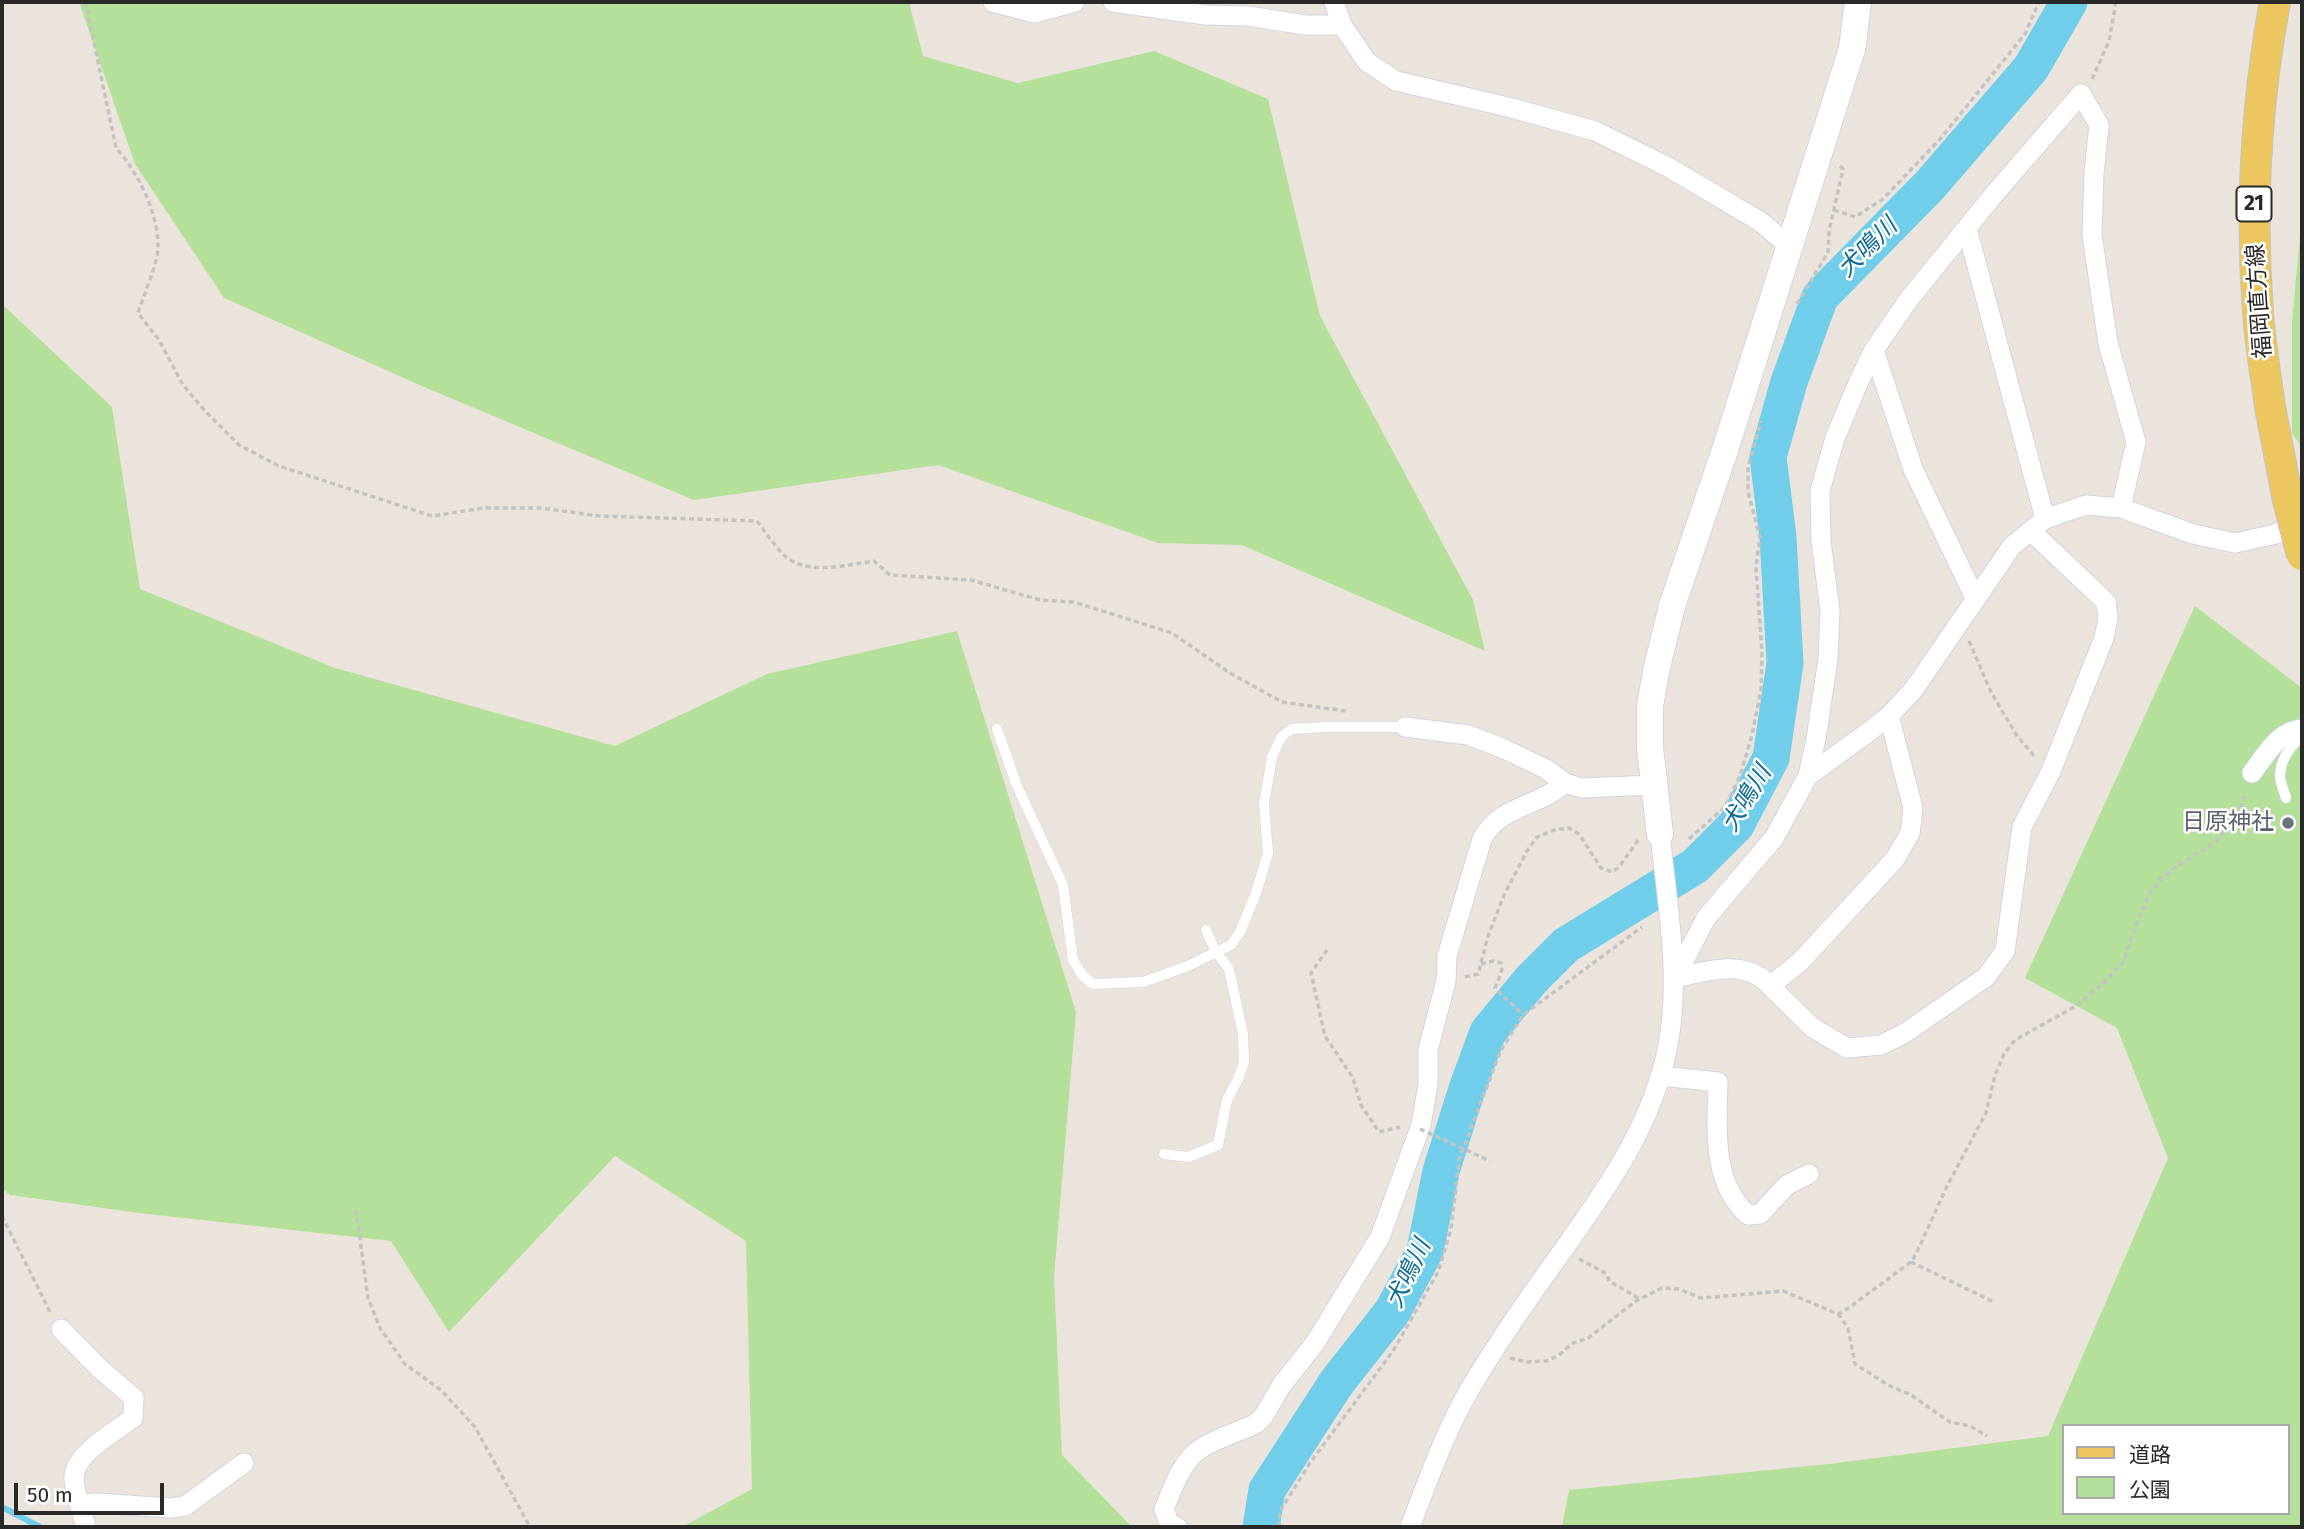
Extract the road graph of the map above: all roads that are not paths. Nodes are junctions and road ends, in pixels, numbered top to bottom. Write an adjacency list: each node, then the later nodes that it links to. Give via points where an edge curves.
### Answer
1 (993, 2): 2 (street, via 1034,13)
2 (1075, 2)
3 (1113, 2): 7 (street, via 1205,15)
4 (1334, 2): 7 (street)
5 (1858, 2): 9 (street, via 1852,50)
6 (2275, 2): 14 (main road, 福岡直方線 / 21, bridge, via 2266,51 2254,195 2258,313 2270,407)
7 (1342, 25): 9 (street, via 1367,62 1396,81 1595,131 1668,167 1761,222)
8 (1967, 229): 10 (street); 11 (street, via 2081,94 2099,125 2092,235 2108,343 2136,442); 13 (street)
9 (1790, 247): 24 (street, via 1672,606 1650,706)
10 (1874, 349): 15 (street, via 1913,469); 22 (street, via 1835,438 1820,491 1830,611 1828,659)
11 (2121, 508): 12 (street, via 2193,534 2235,543 2276,534); 13 (street, via 2086,505)
12 (2302, 519)
13 (2038, 525): 15 (street, via 2012,546); 30 (street, via 2106,602 2108,618 2050,771 2022,827 2006,951 1986,977 1881,1045 1847,1048 1813,1028)
14 (2302, 555)
15 (1975, 598): 16 (street, via 1914,689)
16 (1889, 716): 22 (street); 30 (street, via 1913,808 1910,834 1895,859 1800,962)
17 (1405, 727): 23 (street, via 1468,735 1546,769); 28 (lane, via 1292,729 1281,737 1272,757 1264,804 1268,853 1256,893 1240,932 1230,945)
18 (997, 729): 28 (lane, via 1017,786 1063,886 1073,960 1083,976 1093,984 1143,982)
19 (2302, 729): 21 (street, via 2274,744)
20 (2302, 738): 25 (lane, via 2285,756 2280,776)
21 (2252, 773)
22 (1808, 776): 29 (street, via 1774,838 1706,918)
23 (1565, 783): 24 (street, via 1582,788); 38 (street, via 1551,795 1506,814 1489,826 1482,839 1447,956 1446,981 1428,1050 1429,1084 1411,1128 1380,1237 1263,1417 1197,1452 1175,1482 1164,1509 1168,1523)
24 (1654, 785): 26 (street)
25 (2286, 798)
26 (1660, 834): 29 (street)
27 (1206, 930): 28 (lane)
28 (1216, 952): 32 (lane, via 1229,970 1244,1062 1227,1100 1218,1145 1188,1157)
29 (1675, 978): 30 (street, via 1739,968 1761,975); 31 (street)
30 (1770, 986)
31 (1661, 1076): 33 (street, via 1718,1082 1717,1129 1724,1181 1748,1215 1760,1214 1787,1185); 39 (street, via 1639,1134 1604,1192 1474,1382 1447,1431)
32 (1164, 1154)
33 (1809, 1174)
34 (61, 1329): 36 (street, via 134,1398 133,1418 79,1462 74,1477)
35 (244, 1463): 36 (street, via 185,1506)
36 (80, 1504): 37 (street)
37 (86, 1527)
38 (1177, 1527)
39 (1410, 1527)

